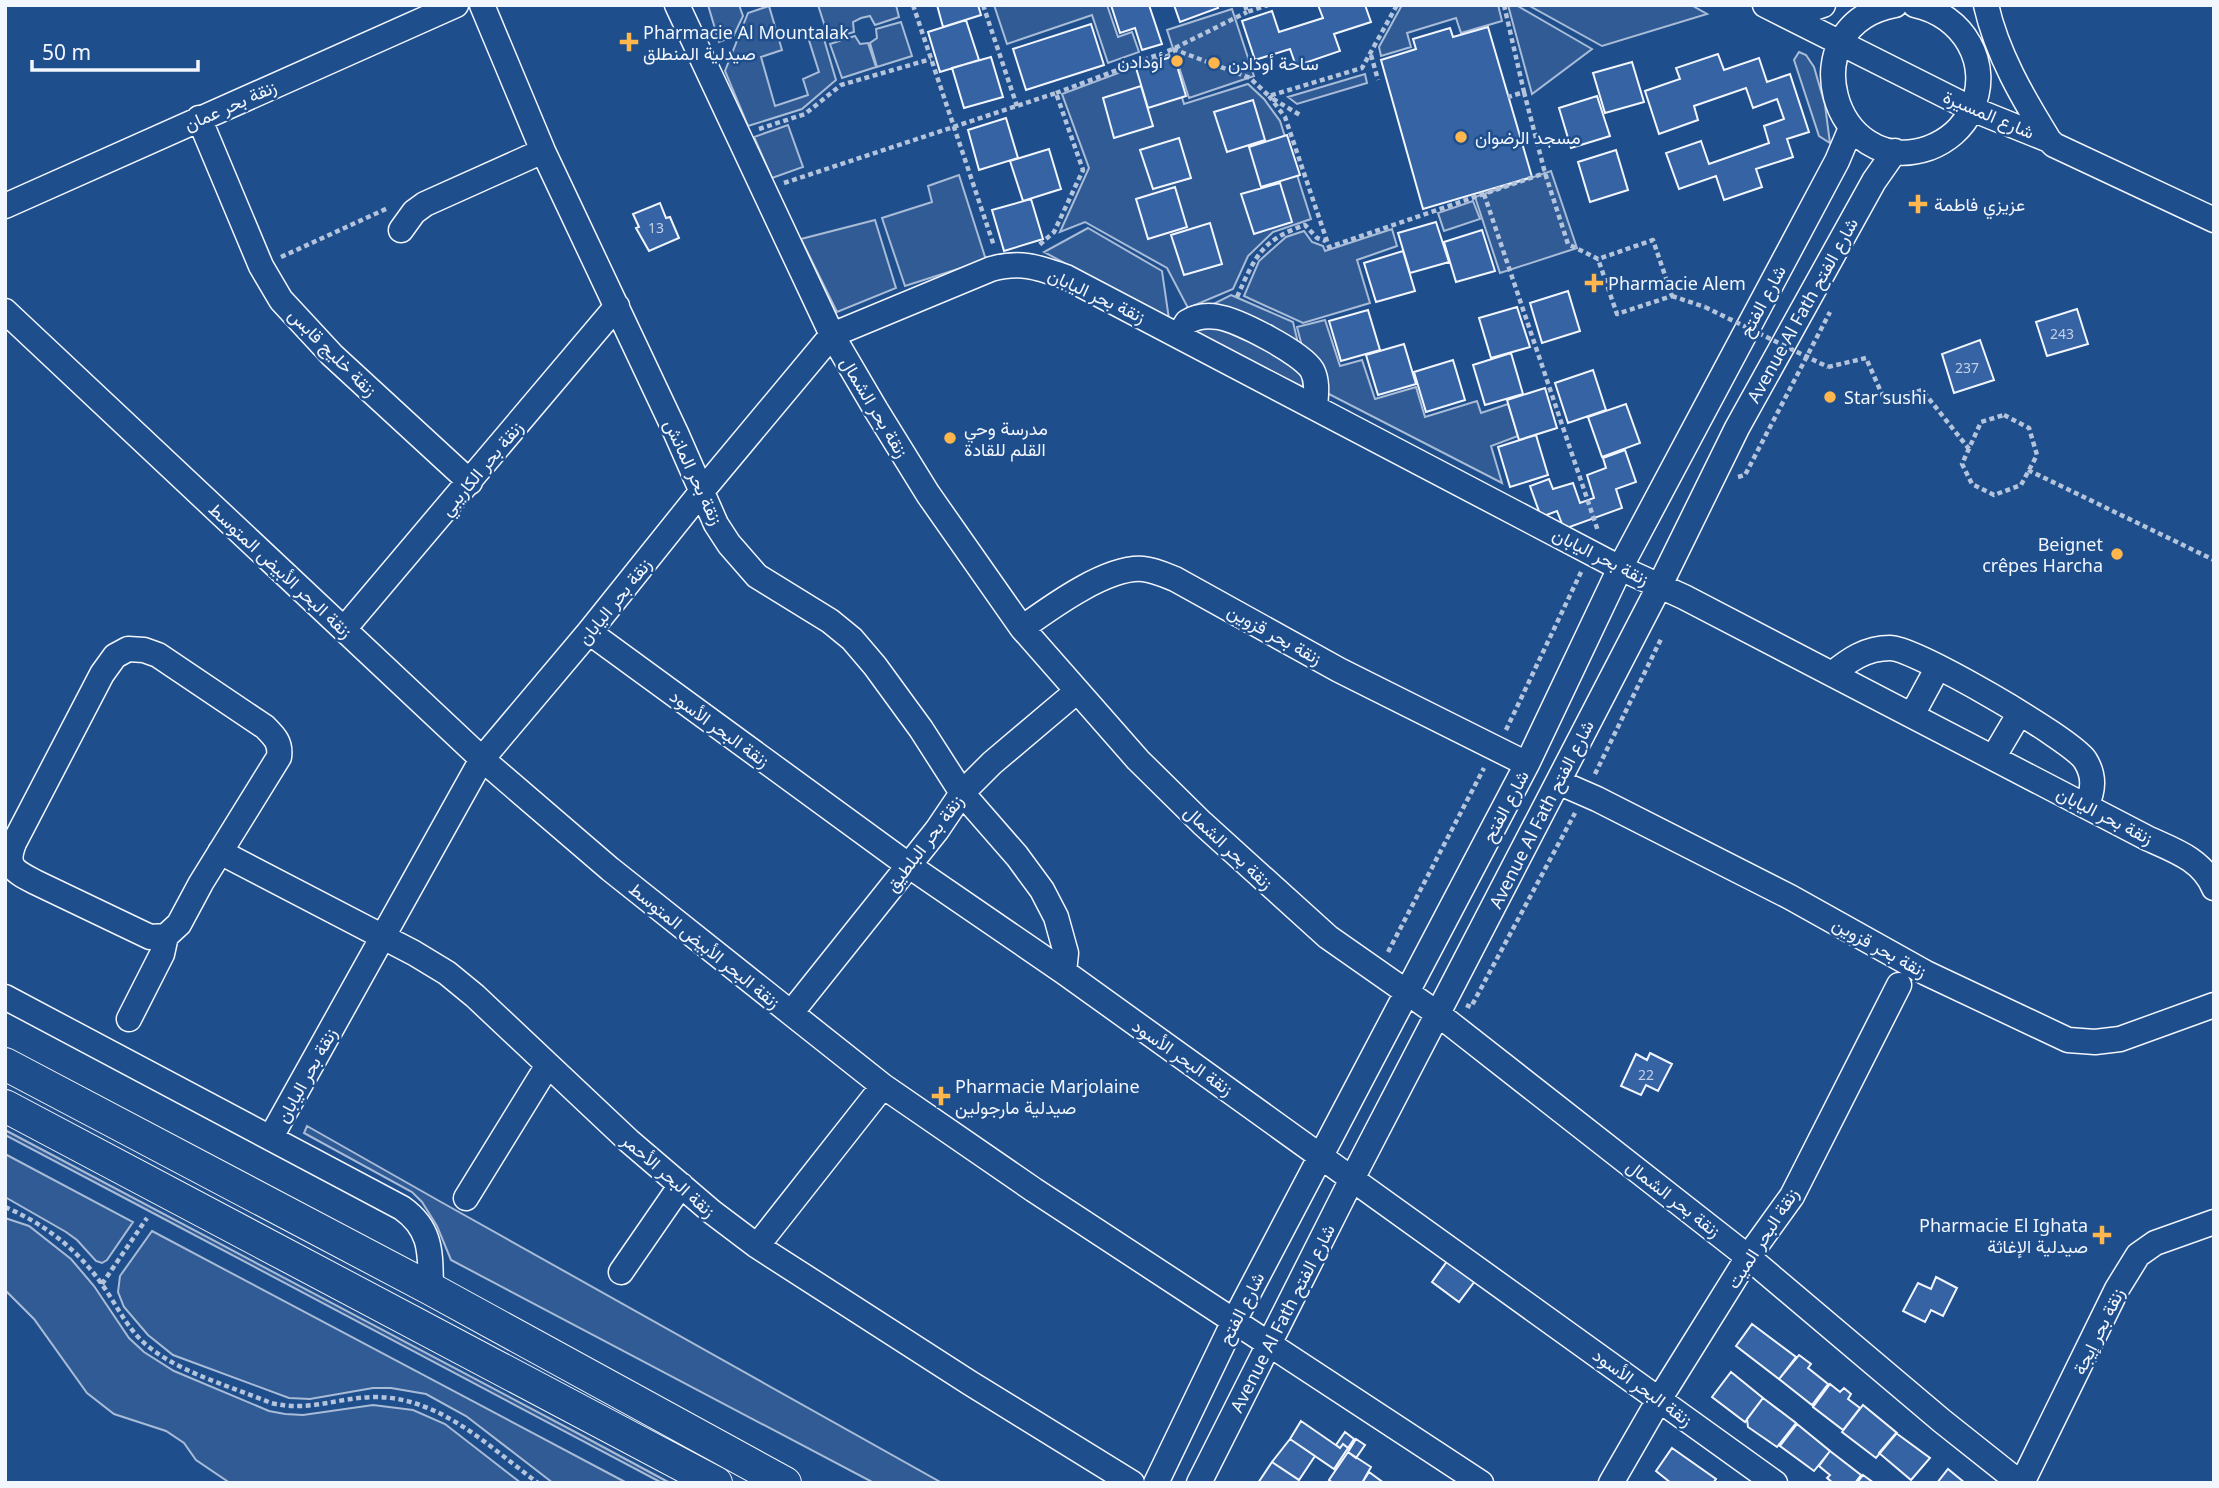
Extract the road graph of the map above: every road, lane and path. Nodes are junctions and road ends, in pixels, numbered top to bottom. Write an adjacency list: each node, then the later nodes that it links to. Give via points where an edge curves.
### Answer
1 (456, 5): 30 (street, زنقة بحر عمان)
2 (482, 5): 35 (street, زنقة بحر المانش)
3 (677, 5): 33 (street, زنقة بحر الشمال)
4 (913, 5): 21 (path)
5 (983, 5): 27 (path)
6 (1245, 5): 15 (path)
7 (1268, 5): 15 (path)
8 (1397, 5): 20 (path)
9 (1504, 5): 23 (path)
10 (1765, 5): 17 (street, شارع المسيرة)
11 (1824, 5): 17 (street)
12 (1895, 5): 18 (street, via 1858,21)
13 (1986, 5): 34 (street, via 2011,75)
14 (1924, 6): 16 (street)
15 (1247, 12): 19 (path)
16 (1956, 14): 28 (street, via 1977,63)
17 (1788, 17): 18 (street, شارع المسيرة)
18 (1840, 43): 28 (street, شارع المسيرة); 32 (street, via 1832,87)
19 (1173, 49): 24 (path); 25 (path, via 1250,78)
20 (1370, 54): 22 (path); 25 (path, via 1362,68)
21 (930, 59): 31 (path); 33 (path, via 841,85 805,114)
22 (1378, 80)
23 (1524, 92): 26 (path); 37 (path)
24 (1056, 93): 27 (path); 45 (path, via 1083,170 1054,232)
25 (1269, 96): 29 (path); 43 (path, via 1284,117)
26 (1508, 97)
27 (1017, 106): 31 (path)
28 (1972, 109): 34 (street, شارع المسيرة); 36 (street, via 1956,131 1934,146)
29 (1300, 115)
30 (199, 118): 40 (street, زنقة بحر عمان); 55 (street, زنقة خليج قابس, via 261,266 281,300 332,355)
31 (954, 128): 38 (path); 45 (path)
32 (1851, 128): 36 (street, via 1871,143); 59 (street, شارع الفتح)
33 (738, 135): 38 (street, زنقة بحر الشمال)
34 (2049, 140): 41 (street, شارع المسيرة)
35 (543, 151): 42 (street, via 433,200 414,212); 48 (street, زنقة بحر المانش)
36 (1895, 151): 60 (street, Avenue Al Fath شارع الفتح, via 1743,417)
37 (1545, 173): 39 (path); 44 (path, via 1568,244)
38 (764, 189): 50 (street, زنقة بحر الشمال)
39 (1484, 194): 43 (path, via 1328,247); 57 (path, via 1600,534)
40 (5, 206)
41 (2214, 220)
42 (401, 230)
43 (1327, 241): 47 (path, via 1305,225 1284,232 1256,256)
44 (1598, 259): 46 (path, via 1617,314); 46 (path, via 1653,240)
45 (1008, 265): 50 (street, زنقة بحر اليابان); 51 (street, زنقة بحر اليابان, via 1031,265 1066,277)
46 (1672, 296): 53 (path, bridge, via 1705,307 1828,367 1866,358 1885,401 1922,390)
47 (1237, 297)
48 (617, 306): 55 (street, زنقة بحر الكاريبي); 56 (street, زنقة بحر المانش)
49 (5, 311): 62 (street, زنقة البحر الأبيض المتوسط)
50 (832, 335): 56 (street, زنقة بحر اليابان); 61 (street, زنقة بحر الشمال, via 928,494)
51 (1179, 335): 52 (street, زنقة بحر اليابان); 52 (street, via 1187,322 1205,316 1221,317 1270,340 1300,356 1312,371)
52 (1315, 407): 57 (street, زنقة بحر اليابان)
53 (1969, 449): 54 (path, via 1962,464 1972,484 1994,495 2021,485); 54 (path, via 1981,422 2004,415 2029,428 2037,455)
54 (2028, 470): 58 (path)
55 (470, 482): 62 (street, زنقة بحر الكاريبي)
56 (702, 491): 63 (street, زنقة بحر اليابان); 74 (street, زنقة بحر المانش, via 716,524 757,576 819,613 860,648)
57 (1591, 552): 59 (street, زنقة بحر اليابان); 69 (path)
58 (2214, 560)
59 (1620, 568): 60 (street, زنقة بحر اليابان); 72 (street, شارع الفتح)
60 (1660, 585): 65 (street, زنقة بحر اليابان); 73 (street, Avenue Al Fath شارع الفتح)
61 (1022, 628): 66 (street, زنقة بحر الشمال); 69 (street, زنقة بحر قزوين, via 1083,587 1142,569 1175,579 1339,670)
62 (344, 629): 71 (street, زنقة البحر الأبيض المتوسط)
63 (589, 632): 71 (street, زنقة بحر اليابان); 77 (street, زنقة البحر الأسود)
64 (1938, 667): 65 (street, via 1892,648 1862,653); 67 (street); 68 (street)
65 (1832, 674): 68 (street, زنقة بحر اليابان)
66 (1076, 692): 74 (street, زنقة بحر البلطيق); 85 (street, زنقة بحر الشمال, via 1222,842 1328,937)
67 (2019, 714): 70 (street); 75 (street, via 2079,753 2094,784)
68 (1912, 715): 70 (street, زنقة بحر اليابان)
69 (1496, 748): 72 (street, زنقة بحر قزوين); 85 (path, via 1385,956 1395,964)
70 (1993, 758): 75 (street, زنقة بحر اليابان)
71 (482, 759): 80 (street, زنقة بحر اليابان); 88 (street, زنقة البحر الأبيض المتوسط, via 610,869)
72 (1527, 764): 85 (street, شارع الفتح)
73 (1558, 782): 81 (street, زنقة بحر قزوين, via 1790,897); 89 (street, Avenue Al Fath شارع الفتح)
74 (962, 793): 77 (street, زنقة بحر البلطيق); 82 (street, زنقة بحر المانش, via 1042,890 1066,953)
75 (2086, 806): 78 (street, زنقة بحر اليابان, via 2198,864)
76 (220, 852): 79 (street, via 179,924); 79 (street, via 279,757 276,739 158,655 144,650 120,652 102,674 9,857 18,873 59,895 150,937); 80 (street, زنقة البحر الأحمر)
77 (908, 865): 82 (street, زنقة البحر الأسود); 88 (street, زنقة بحر البلطيق)
78 (2214, 888)
79 (166, 936): 90 (street, via 162,954)
80 (383, 938): 92 (street, زنقة البحر الأحمر, via 447,973); 95 (street, زنقة بحر اليابان)
81 (1894, 956): 83 (street, زنقة بحر قزوين); 84 (street, via 1892,971)
82 (1064, 972): 96 (street, زنقة البحر الأسود)
83 (1926, 973): 84 (street, via 1911,984); 87 (street, زنقة بحر قزوين, via 2068,1040 2120,1039)
84 (1899, 985): 104 (street, زنقة البحر الميت, via 1792,1196)
85 (1398, 986): 89 (street, زنقة بحر الشمال); 96 (street, شارع الفتح)
86 (5, 997): 95 (street)
87 (2214, 1005)
88 (791, 1013): 93 (street, زنقة البحر الأبيض المتوسط)
89 (1438, 1014): 97 (street, Avenue Al Fath شارع الفتح); 104 (street, زنقة بحر الشمال)
90 (129, 1019)
91 (5, 1064): 107 (main road)
92 (548, 1065): 98 (street, زنقة البحر الأحمر); 99 (street)
93 (883, 1086): 103 (street); 108 (street, زنقة البحر الأبيض المتوسط)
94 (5, 1106): 112 (main road)
95 (271, 1137): 107 (street, via 411,1214 429,1244)
96 (1320, 1154): 97 (street, زنقة البحر الأسود); 108 (street, شارع الفتح)
97 (1352, 1179): 109 (street, Avenue Al Fath شارع الفتح); 110 (street, زنقة البحر الأسود)
98 (681, 1185): 103 (street, زنقة البحر الأحمر); 105 (street)
99 (466, 1198)
100 (5, 1207): 106 (path, via 61,1240)
101 (147, 1218): 106 (path)
102 (2214, 1222): 120 (street, زنقة بحر إيجة, via 2155,1243 2138,1255)
103 (757, 1246): 114 (street, زنقة البحر الأحمر)
104 (1748, 1257): 110 (street, زنقة البحر الميت); 120 (street, زنقة بحر الشمال)
105 (621, 1272)
106 (102, 1284): 111 (path, via 135,1333 175,1364 283,1406 309,1407 372,1397 414,1402 452,1420)
107 (431, 1289): 113 (main road)
108 (1234, 1321): 109 (street, زنقة البحر الأبيض المتوسط); 115 (street, شارع الفتح)
109 (1269, 1342): 116 (street, Avenue Al Fath شارع الفتح); 117 (street, زنقة البحر الأبيض المتوسط)
110 (1660, 1398): 118 (street, زنقة البحر الميت); 119 (street, زنقة البحر الأسود)
111 (538, 1483)
112 (716, 1483)
113 (785, 1483)
114 (1132, 1483)
115 (1156, 1483)
116 (1199, 1483)
117 (1481, 1483)
118 (1611, 1483)
119 (1775, 1483)
120 (2021, 1483)

